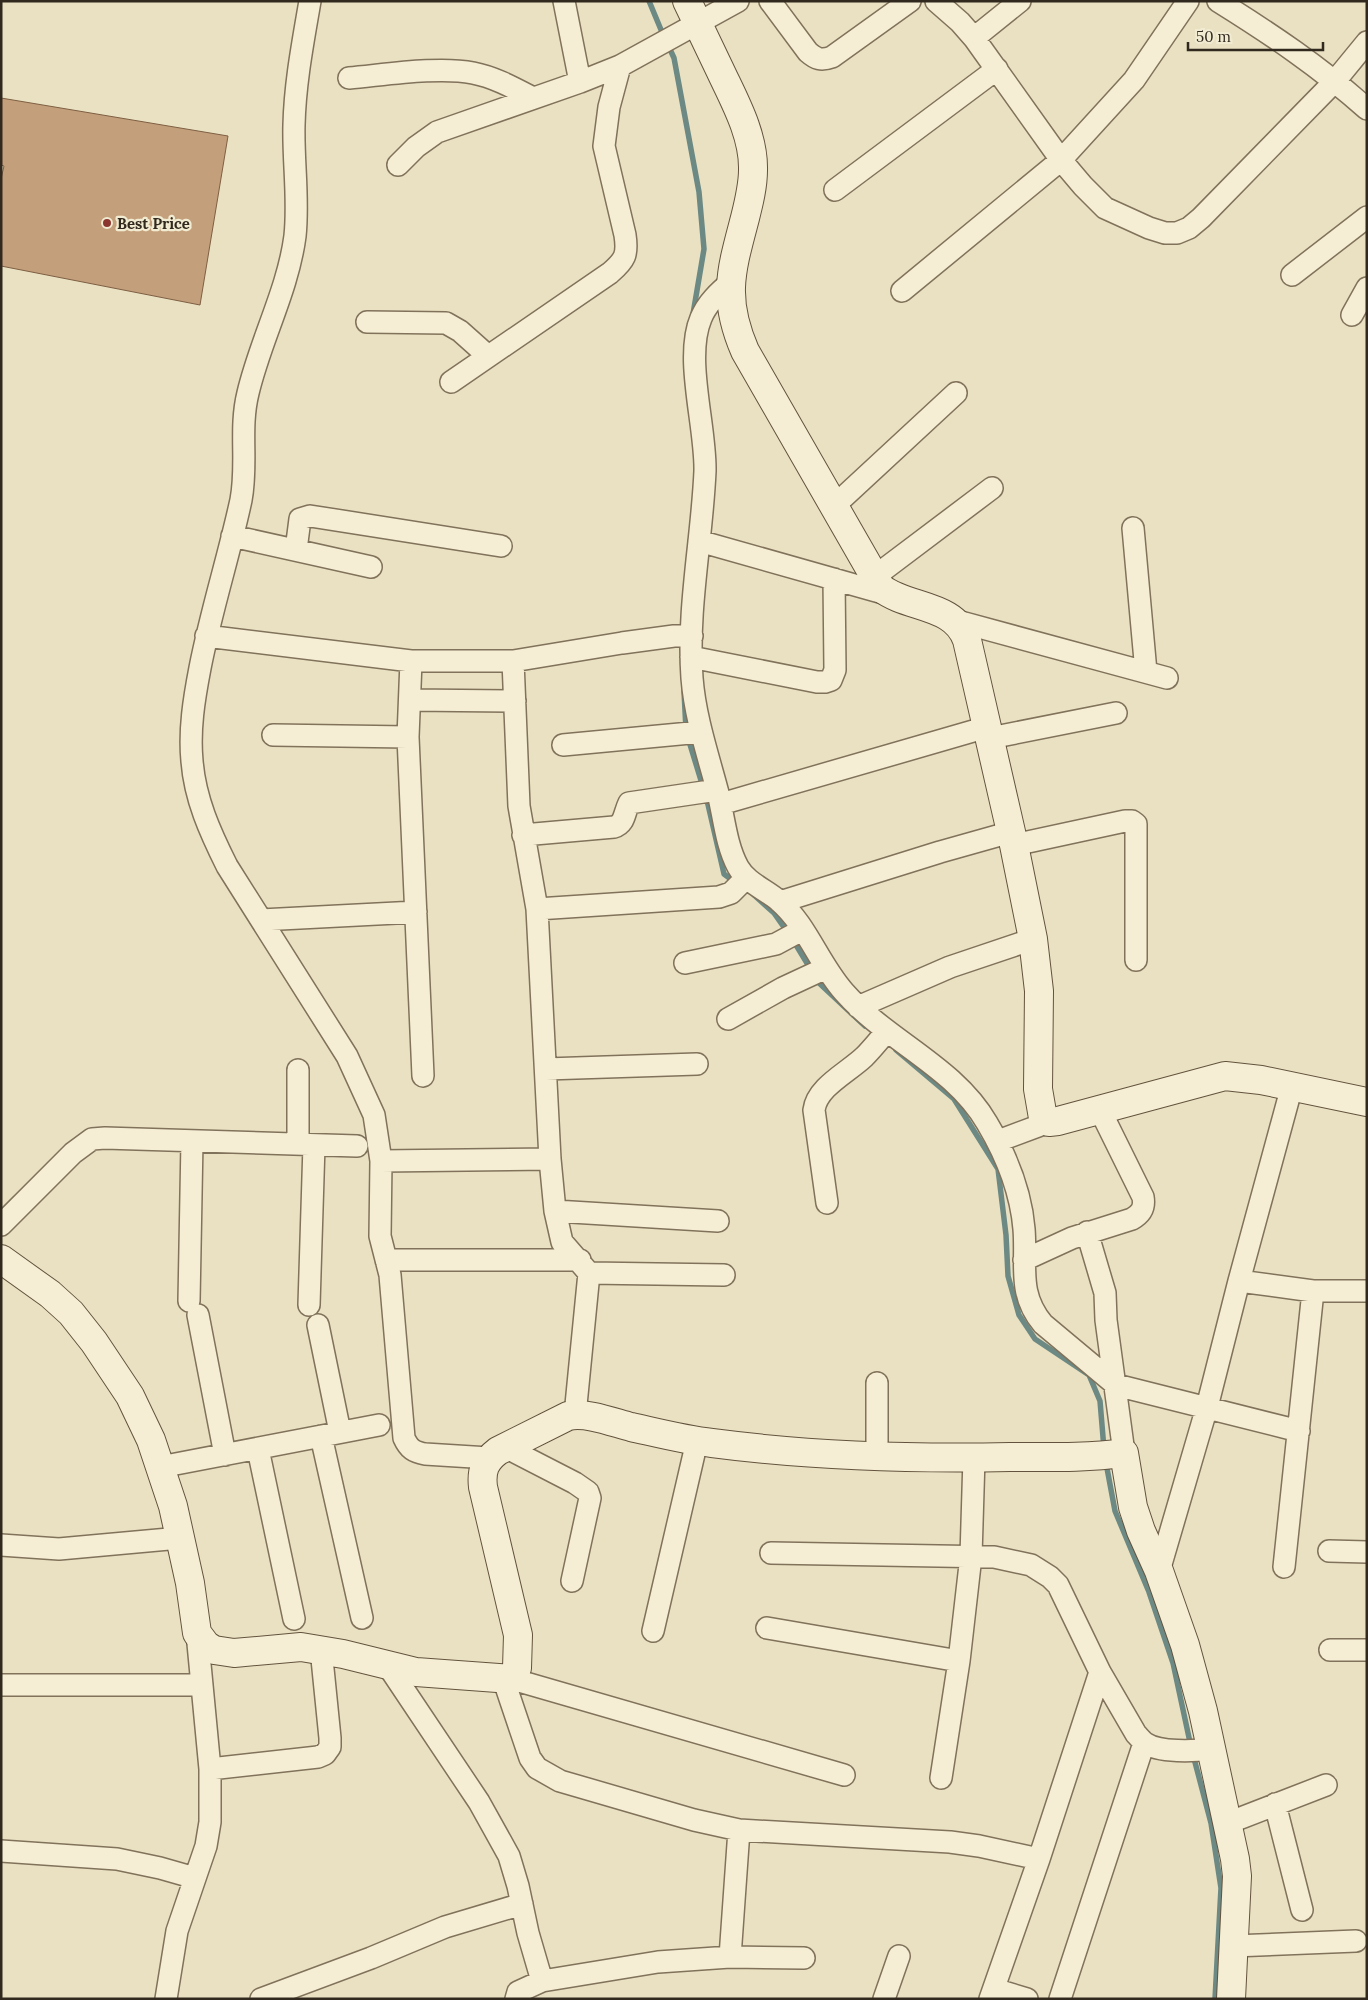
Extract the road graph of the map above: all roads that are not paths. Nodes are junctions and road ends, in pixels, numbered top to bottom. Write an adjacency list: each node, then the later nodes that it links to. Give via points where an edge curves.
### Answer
1 (310, 1): 36 (street, via 295,103 295,237 244,410 244,484)
2 (564, 1): 17 (street)
3 (738, 1): 10 (street)
4 (770, 1): 5 (street, via 808,52 815,59 824,60 832,58)
5 (910, 1)
6 (936, 1): 11 (street)
7 (1020, 1): 11 (street)
8 (1188, 1): 20 (street, via 1134,80)
9 (1218, 1): 16 (street, via 1274,36)
10 (690, 18): 13 (street, via 659,44); 25 (street, via 732,95 751,147 754,168 752,191)
11 (974, 38): 14 (street)
12 (1367, 42): 16 (street)
13 (620, 66): 17 (street); 30 (street, via 609,107 604,146 625,235 626,257 610,273)
14 (996, 69): 20 (street); 22 (street)
15 (349, 78): 18 (street, via 439,71 471,72)
16 (1335, 81): 19 (street); 20 (street, via 1202,218 1178,233 1149,228 1105,208)
17 (580, 82): 18 (street)
18 (534, 98): 21 (street, via 437,132)
19 (1367, 109)
20 (1061, 160): 27 (street)
21 (398, 165)
22 (835, 190)
23 (1367, 217): 24 (street)
24 (1292, 275)
25 (731, 282): 34 (street, via 732,315 745,351); 37 (street, via 718,293 700,319 696,342 695,362 705,452)
26 (1367, 288): 28 (street)
27 (902, 291)
28 (1352, 315)
29 (367, 322): 30 (street, via 446,323)
30 (488, 356): 31 (street)
31 (451, 382)
32 (956, 393): 34 (street)
33 (992, 488): 42 (street)
34 (834, 506): 42 (street)
35 (1133, 528): 49 (street)
36 (232, 536): 39 (street); 44 (street)
37 (699, 541): 41 (street); 45 (street)
38 (501, 546): 39 (street, via 310,516 300,519)
39 (296, 550): 40 (street)
40 (371, 567)
41 (834, 579): 42 (street); 46 (street, via 835,670 831,680 817,682)
42 (882, 586): 43 (street)
43 (957, 621): 49 (street); 55 (street, via 968,640)
44 (206, 636): 47 (street); 66 (street, via 191,730 196,784 212,835)
45 (685, 636): 46 (street); 48 (street, via 622,642)
46 (692, 657): 54 (street)
47 (412, 661): 48 (street); 51 (street)
48 (513, 661): 52 (street)
49 (1146, 672): 50 (street)
50 (1167, 678)
51 (410, 700): 52 (street); 57 (street)
52 (515, 701): 60 (street)
53 (1116, 713): 55 (street)
54 (692, 733): 58 (street); 59 (street)
55 (988, 733): 59 (street); 61 (street)
56 (273, 735): 57 (street)
57 (408, 737): 65 (street)
58 (563, 745)
59 (712, 794): 60 (street, via 629,803 622,822 614,827); 62 (street)
60 (523, 835): 64 (street)
61 (1013, 839): 63 (street, via 940,852); 68 (street); 69 (street, via 1126,821 1136,824)
62 (741, 883): 63 (street); 64 (street, via 731,893 719,896)
63 (780, 902): 67 (street)
64 (537, 909): 76 (street)
65 (416, 912): 66 (street); 78 (street)
66 (261, 920): 88 (street, via 347,1056 362,1086 374,1115)
67 (794, 935): 70 (street, via 776,944); 71 (street)
68 (1033, 939): 72 (street, via 950,967); 82 (street, via 1038,991 1040,1108 1043,1118)
69 (1136, 960)
70 (685, 963)
71 (817, 972): 72 (street); 73 (street)
72 (858, 1007): 74 (street)
73 (728, 1019)
74 (882, 1038): 84 (street, via 959,1088 977,1108); 89 (street, via 822,1092 815,1103)
75 (697, 1064): 76 (street)
76 (546, 1069): 87 (street)
77 (298, 1070): 85 (street)
78 (423, 1076)
79 (1292, 1086): 80 (street); 81 (street, via 1225,1076); 99 (street)
80 (1367, 1102)
81 (1100, 1110): 82 (street); 93 (street, via 1144,1204 1138,1216 1132,1219)
82 (1049, 1122): 84 (street)
83 (192, 1141): 85 (street); 92 (street, via 92,1139 73,1153); 115 (street, via 193,1308)
84 (998, 1142): 96 (street, via 1018,1193 1024,1228)
85 (306, 1145): 86 (street); 102 (street)
86 (357, 1146)
87 (550, 1159): 88 (street); 90 (street)
88 (381, 1161): 95 (street, via 380,1236)
89 (827, 1203)
90 (555, 1211): 91 (street); 97 (street, via 562,1242)
91 (718, 1221)
92 (1, 1225)
93 (1087, 1232): 96 (street); 105 (street, via 1103,1282)
94 (1, 1259): 118 (street, via 50,1294 71,1313 94,1342 130,1396)
95 (386, 1260): 97 (street); 113 (street, via 392,1288 404,1438 408,1448 425,1454)
96 (1024, 1260): 105 (street, via 1024,1285 1034,1314)
97 (584, 1267): 98 (street); 107 (street)
98 (724, 1275)
99 (1239, 1281): 100 (street); 106 (street)
100 (1313, 1291): 101 (street); 109 (street)
101 (1367, 1291)
102 (309, 1305)
103 (318, 1325): 110 (street)
104 (877, 1383): 116 (street)
105 (1116, 1385): 106 (street); 114 (street)
106 (1208, 1407): 109 (street); 126 (street)
107 (575, 1415): 111 (street); 113 (street)
108 (379, 1425): 110 (street)
109 (1299, 1431): 125 (street)
110 (331, 1434): 112 (street); 128 (street)
111 (697, 1441): 116 (street, via 772,1451); 131 (street)
112 (258, 1449): 115 (street); 129 (street)
113 (497, 1453): 127 (street, via 575,1482 588,1492 590,1498); 139 (street, via 483,1469 483,1487 518,1635 517,1668)
114 (1112, 1454): 117 (street); 126 (street)
115 (225, 1455): 118 (street)
116 (877, 1457): 117 (street)
117 (974, 1458): 124 (street)
118 (160, 1468): 119 (street)
119 (180, 1538): 120 (street, via 53,1549); 132 (street)
120 (1, 1545)
121 (1329, 1551): 122 (street)
122 (1367, 1552)
123 (771, 1553): 124 (street)
124 (971, 1556): 136 (street); 138 (street, via 1016,1560 1050,1577 1058,1585)
125 (1284, 1567)
126 (1158, 1571): 143 (street, via 1185,1645 1203,1711)
127 (572, 1581)
128 (362, 1618)
129 (294, 1619)
130 (767, 1628): 136 (street)
131 (653, 1631)
132 (197, 1633): 133 (street, via 214,1650 234,1653 301,1647); 141 (street)
133 (321, 1649): 137 (street); 144 (street, via 330,1738 326,1754)
134 (1330, 1650): 135 (street)
135 (1367, 1650)
136 (959, 1661): 146 (street)
137 (388, 1666): 139 (street, via 416,1672); 154 (street, via 501,1840 509,1856)
138 (1100, 1672): 142 (street); 152 (street)
139 (508, 1678): 145 (street); 150 (street, via 530,1758 544,1774 560,1782 640,1805)
140 (1, 1685): 141 (street)
141 (202, 1685): 144 (street)
142 (1144, 1743): 143 (street, via 1159,1748); 168 (street)
143 (1199, 1750): 149 (street)
144 (210, 1768): 153 (street, via 210,1822)
145 (844, 1775)
146 (941, 1778)
147 (1326, 1785): 148 (street)
148 (1275, 1804): 149 (street); 155 (street)
149 (1228, 1823): 157 (street, via 1237,1876)
150 (739, 1830): 152 (street, via 950,1842); 159 (street)
151 (1, 1851): 153 (street, via 117,1859)
152 (1038, 1859): 162 (street)
153 (195, 1878): 163 (street, via 177,1931)
154 (522, 1904): 161 (street); 164 (street, via 454,1925)
155 (1302, 1910)
156 (1356, 1941): 157 (street)
157 (1234, 1946): 169 (street)
158 (899, 1956): 166 (street)
159 (730, 1957): 160 (street); 161 (street, via 658,1962)
160 (804, 1958)
161 (542, 1981): 165 (street, via 523,1988)
162 (992, 1994): 167 (street)
163 (166, 1999)
164 (260, 1999)
165 (516, 1999)
166 (884, 1999)
167 (1026, 1999)
168 (1060, 1999)
169 (1231, 1999)

